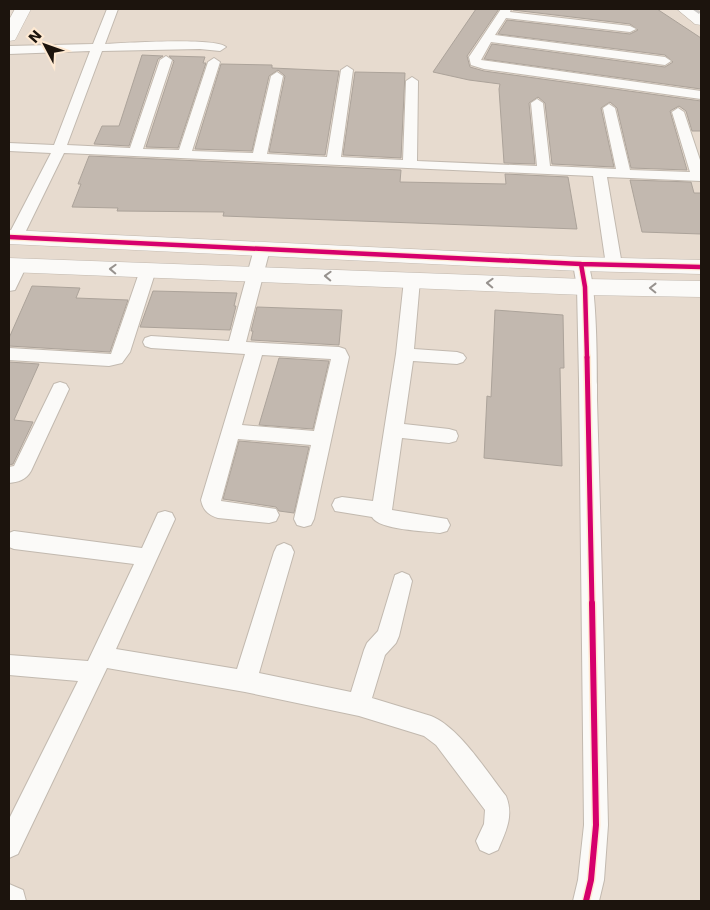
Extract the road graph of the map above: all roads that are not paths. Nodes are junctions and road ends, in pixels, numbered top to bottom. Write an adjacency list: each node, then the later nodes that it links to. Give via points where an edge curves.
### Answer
1 (23, 9): 7 (street)
2 (112, 9): 10 (street)
3 (685, 9): 5 (street)
4 (504, 11): 6 (street); 8 (street)
5 (701, 20)
6 (630, 29)
7 (9, 36)
8 (487, 38): 13 (street); 18 (street, via 473,60 478,64)
9 (220, 47): 10 (street)
10 (96, 49): 11 (street); 25 (street)
11 (9, 50)
12 (166, 60): 26 (street)
13 (665, 61)
14 (214, 62): 27 (street)
15 (347, 70): 29 (street)
16 (277, 76): 28 (street)
17 (412, 81): 30 (street)
18 (701, 95)
19 (537, 103): 31 (street)
20 (609, 108): 33 (street)
21 (678, 112): 22 (street)
22 (687, 139): 23 (street); 34 (street)
23 (701, 139)
24 (9, 147): 25 (street)
25 (59, 150): 26 (street); 35 (street)
26 (135, 153): 27 (street)
27 (184, 155): 28 (street)
28 (259, 158): 29 (street)
29 (333, 162): 30 (street)
30 (410, 165): 31 (street)
31 (544, 170): 32 (street)
32 (600, 173): 33 (street); 39 (street)
33 (624, 174): 34 (street)
34 (700, 177)
35 (12, 237): 36 (street)
36 (262, 249): 37 (street); 42 (street)
37 (581, 264): 39 (street); 45 (street)
38 (14, 265): 41 (street, one-way to 38); 44 (street)
39 (614, 265): 40 (street)
40 (701, 267)
41 (148, 270): 42 (street); 50 (street, via 121,352 116,358)
42 (256, 274): 43 (street, one-way to 42); 48 (street)
43 (412, 280): 45 (street, one-way to 43); 51 (street)
44 (9, 286)
45 (585, 287): 46 (street, one-way to 45); 75 (street, via 596,825)
46 (701, 289)
47 (151, 342): 48 (street)
48 (236, 347): 49 (street)
49 (255, 348): 55 (street); 57 (street, via 338,353 340,357)
50 (9, 354)
51 (405, 354): 52 (street); 54 (street)
52 (457, 358)
53 (60, 389): 58 (street, via 21,471)
54 (393, 430): 56 (street); 60 (street)
55 (232, 431): 57 (street); 61 (street, via 212,505 218,510)
56 (449, 436)
57 (322, 439): 63 (street)
58 (9, 475)
59 (342, 505): 60 (street)
60 (382, 510): 64 (street, via 381,515 386,518)
61 (269, 516)
62 (165, 519): 67 (street)
63 (304, 519)
64 (440, 525)
65 (14, 540): 67 (street)
66 (284, 552): 71 (street)
67 (148, 557): 70 (street)
68 (402, 581): 72 (street, via 388,636 375,650)
69 (9, 665): 70 (street)
70 (98, 665): 71 (street); 74 (street)
71 (245, 681): 72 (street)
72 (359, 705): 73 (street, via 431,728 444,737 497,806 499,814)
73 (489, 841)
74 (9, 845)
75 (586, 901)

